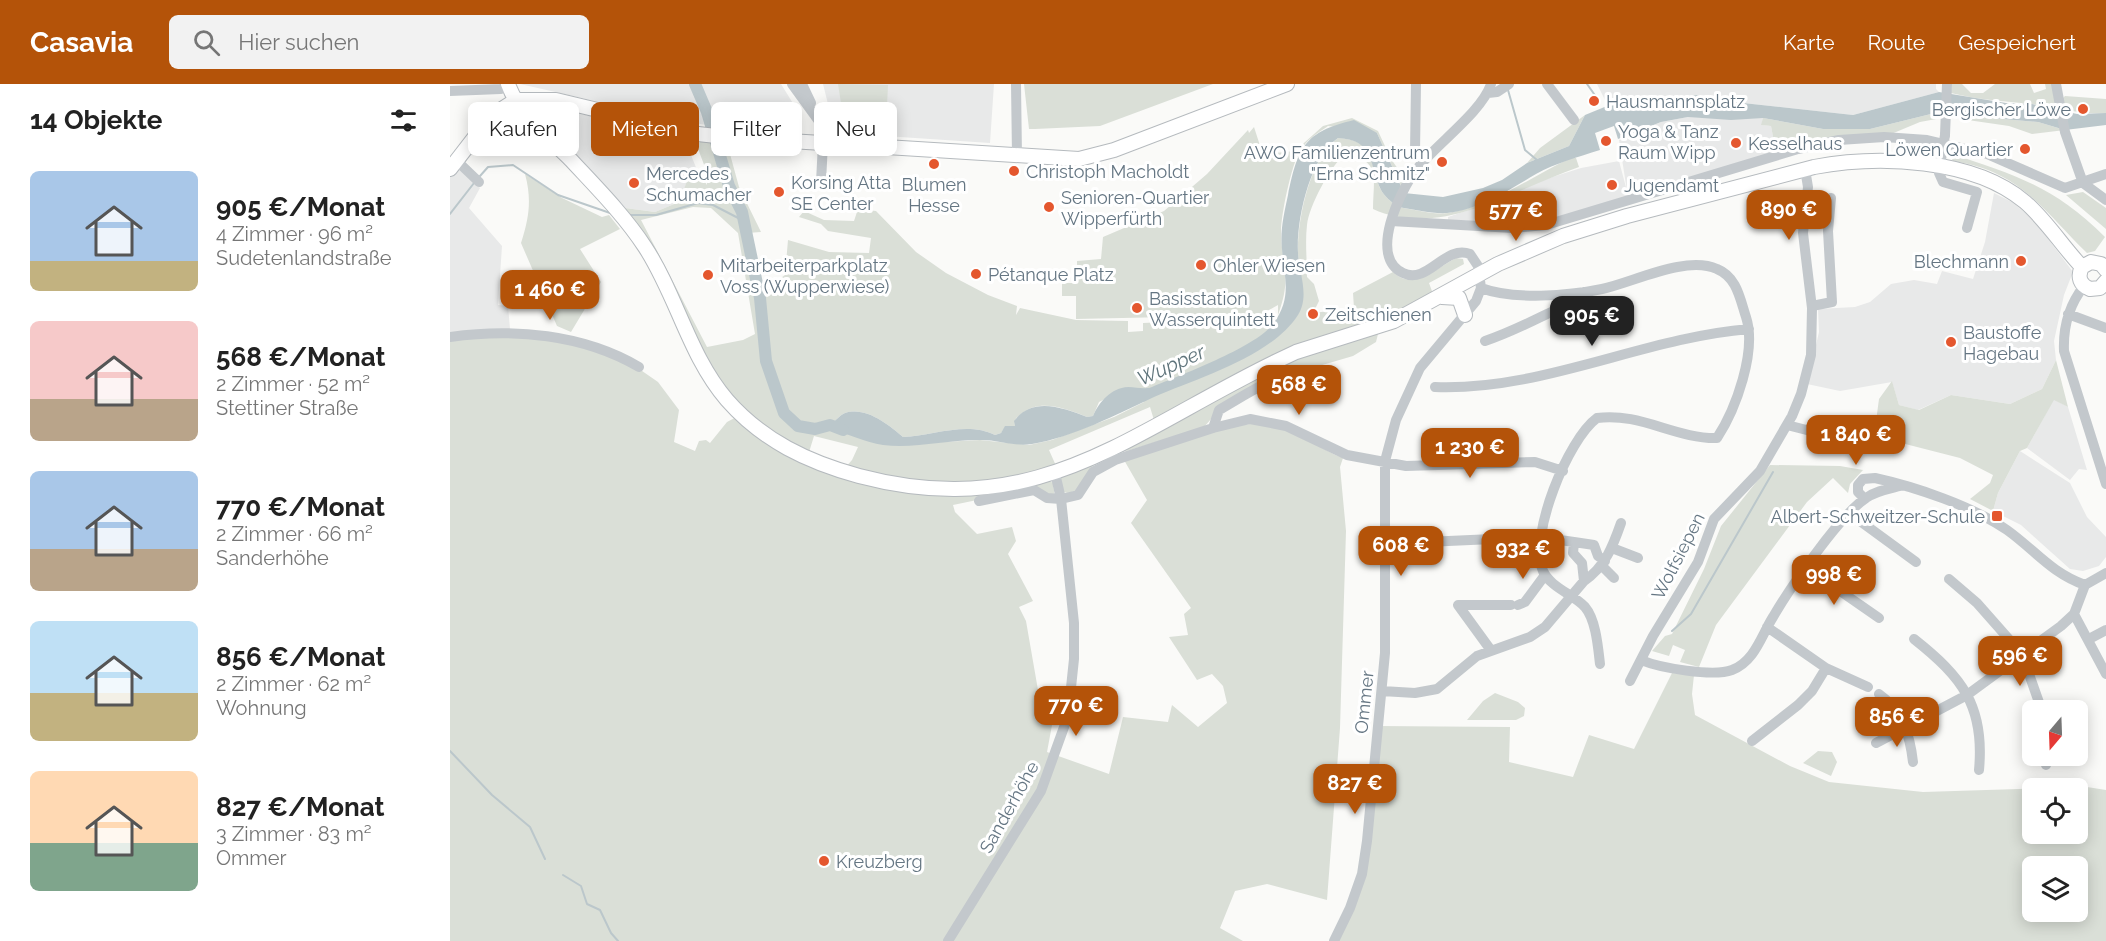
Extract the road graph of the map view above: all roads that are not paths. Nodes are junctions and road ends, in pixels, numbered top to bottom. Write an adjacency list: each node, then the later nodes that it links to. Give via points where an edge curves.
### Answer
1 (792, 84): 18 (street)
2 (802, 84): 17 (street)
3 (1016, 84): 25 (street)
4 (1287, 84): 25 (main road, via 1093,157)
5 (1416, 84): 26 (street, via 1415,152)
6 (1547, 84): 19 (street)
7 (2056, 84): 33 (street)
8 (508, 85): 12 (street, via 501,89); 13 (main road)
9 (1507, 86): 11 (street)
10 (1947, 86): 28 (street, bridge)
11 (1490, 88): 26 (street)
12 (450, 91)
13 (517, 102)
14 (530, 102): 15 (main road)
15 (559, 102)
16 (579, 107): 20 (main road, via 694,133)
17 (814, 112)
18 (814, 114)
19 (1574, 120)
20 (814, 142)
21 (468, 146): 27 (main road)
22 (897, 148): 25 (main road)
23 (566, 156): 59 (main road, via 629,224 656,267 705,368 731,404 768,437 807,459 904,485 951,489 998,486)
24 (824, 156): 32 (street)
25 (1017, 156)
26 (1424, 161): 36 (street)
27 (453, 165): 31 (street)
28 (1940, 167): 29 (main road, via 1869,161); 37 (street, via 1943,183 1977,192); 38 (main road, via 1999,185 2023,201)
29 (1805, 169): 40 (main road, via 1598,225 1531,249); 44 (street, Wolfsiepen, via 1808,187 1803,233)
30 (2106, 174): 33 (street)
31 (476, 179)
32 (821, 182)
33 (2083, 183): 35 (street); 36 (street, via 2065,188 1987,154 1927,140 1884,137 1839,140 1798,149 1546,225 1513,228)
34 (1831, 198): 44 (street, via 1828,231 1832,302)
35 (2106, 200)
36 (1393, 217): 40 (street, via 1387,252 1393,266 1404,274 1418,275 1456,252 1470,254)
37 (1967, 228)
38 (2082, 267): 39 (main road, via 2091,262); 41 (main road, via 2079,277)
39 (2105, 274): 41 (main road, via 2097,289)
40 (1479, 277): 42 (street, via 1527,294); 43 (main road); 46 (street, Ommer, via 1474,304)
41 (2084, 286): 45 (street)
42 (1584, 292): 48 (street, via 1681,266 1704,265 1718,269 1738,289); 50 (street, via 1581,298)
43 (1440, 297): 46 (main road, via 1459,298); 59 (main road, via 1384,325 1296,351 1139,436)
44 (1812, 306): 54 (street, Wolfsiepen, via 1808,372)
45 (2068, 314): 47 (street); 60 (street, via 2064,335 2066,358)
46 (1465, 315): 57 (street, Ommer, via 1420,369 1396,420)
47 (2106, 328)
48 (1749, 329): 53 (street, via 1709,332 1504,384); 58 (street, via 1745,371 1717,438 1701,438 1626,417 1597,418 1578,438)
49 (450, 337): 51 (street, via 550,335 619,355)
50 (1485, 341)
51 (639, 367)
52 (1325, 384): 55 (street, via 1312,371 1278,378 1219,410)
53 (1434, 387)
54 (1786, 425): 56 (street, via 1833,437); 90 (street, Wolfsiepen, via 1760,471 1714,519 1698,562)
55 (1213, 428): 57 (street, via 1244,420 1270,421 1337,452); 62 (street, via 1105,465 1093,472 1078,495)
56 (1842, 433)
57 (1385, 461): 58 (street, via 1421,468 1535,462); 96 (street, Ommer, via 1387,606)
58 (1563, 471): 67 (street)
59 (1055, 473): 62 (street, Sanderhöhe)
60 (2106, 484)
61 (1900, 486): 63 (street); 63 (street, via 1875,478 1863,479 1857,489); 80 (street, via 1967,508 1993,521 2028,545 2056,572)
62 (1061, 499): 64 (street, via 1047,498 1034,490); 105 (street, Sanderhöhe, via 1074,622 1068,716 1041,790)
63 (1865, 499): 65 (street)
64 (979, 501)
65 (1849, 513): 72 (street); 74 (street)
66 (1622, 523): 70 (street)
67 (1539, 537): 68 (street); 69 (street); 76 (street, via 1538,555)
68 (1426, 542)
69 (1574, 542): 73 (street, via 1594,545); 79 (street, via 1573,553 1582,563)
70 (1612, 548): 71 (street); 73 (street)
71 (1638, 558)
72 (1916, 562)
73 (1603, 563): 77 (street); 79 (street)
74 (1807, 568): 83 (street); 84 (street)
75 (2106, 573): 80 (street)
76 (1545, 574): 81 (street); 88 (street, via 1525,602 1458,605)
77 (1614, 578)
78 (1949, 579): 89 (street, via 1977,603)
79 (1584, 581): 81 (street)
80 (2085, 585): 82 (street)
81 (1570, 596): 88 (street, via 1545,627 1530,637); 91 (street, via 1586,608 1594,627)
82 (2074, 614): 87 (street); 89 (street)
83 (1880, 618)
84 (1767, 627): 90 (street, via 1753,654 1731,670 1716,673); 92 (street)
85 (2106, 630): 87 (street)
86 (1914, 639): 98 (street, via 1947,668)
87 (2089, 639): 93 (street)
88 (1490, 649): 96 (street, via 1432,692)
89 (2022, 654): 98 (street); 99 (street)
90 (1641, 660): 94 (street, Wolfsiepen)
91 (1600, 664)
92 (1826, 668): 95 (street); 101 (street, via 1798,705)
93 (2106, 674)
94 (1630, 681)
95 (1868, 687)
96 (1382, 691): 106 (street, Ommer, via 1362,874)
97 (1879, 693): 100 (street, via 1899,714)
98 (1967, 695): 100 (street); 104 (street, via 1981,737)
99 (2038, 700)
100 (1906, 729): 102 (street); 103 (street)
101 (1752, 741)
102 (1876, 743)
103 (1913, 762)
104 (1979, 770)
105 (948, 941)
106 (1334, 941)

